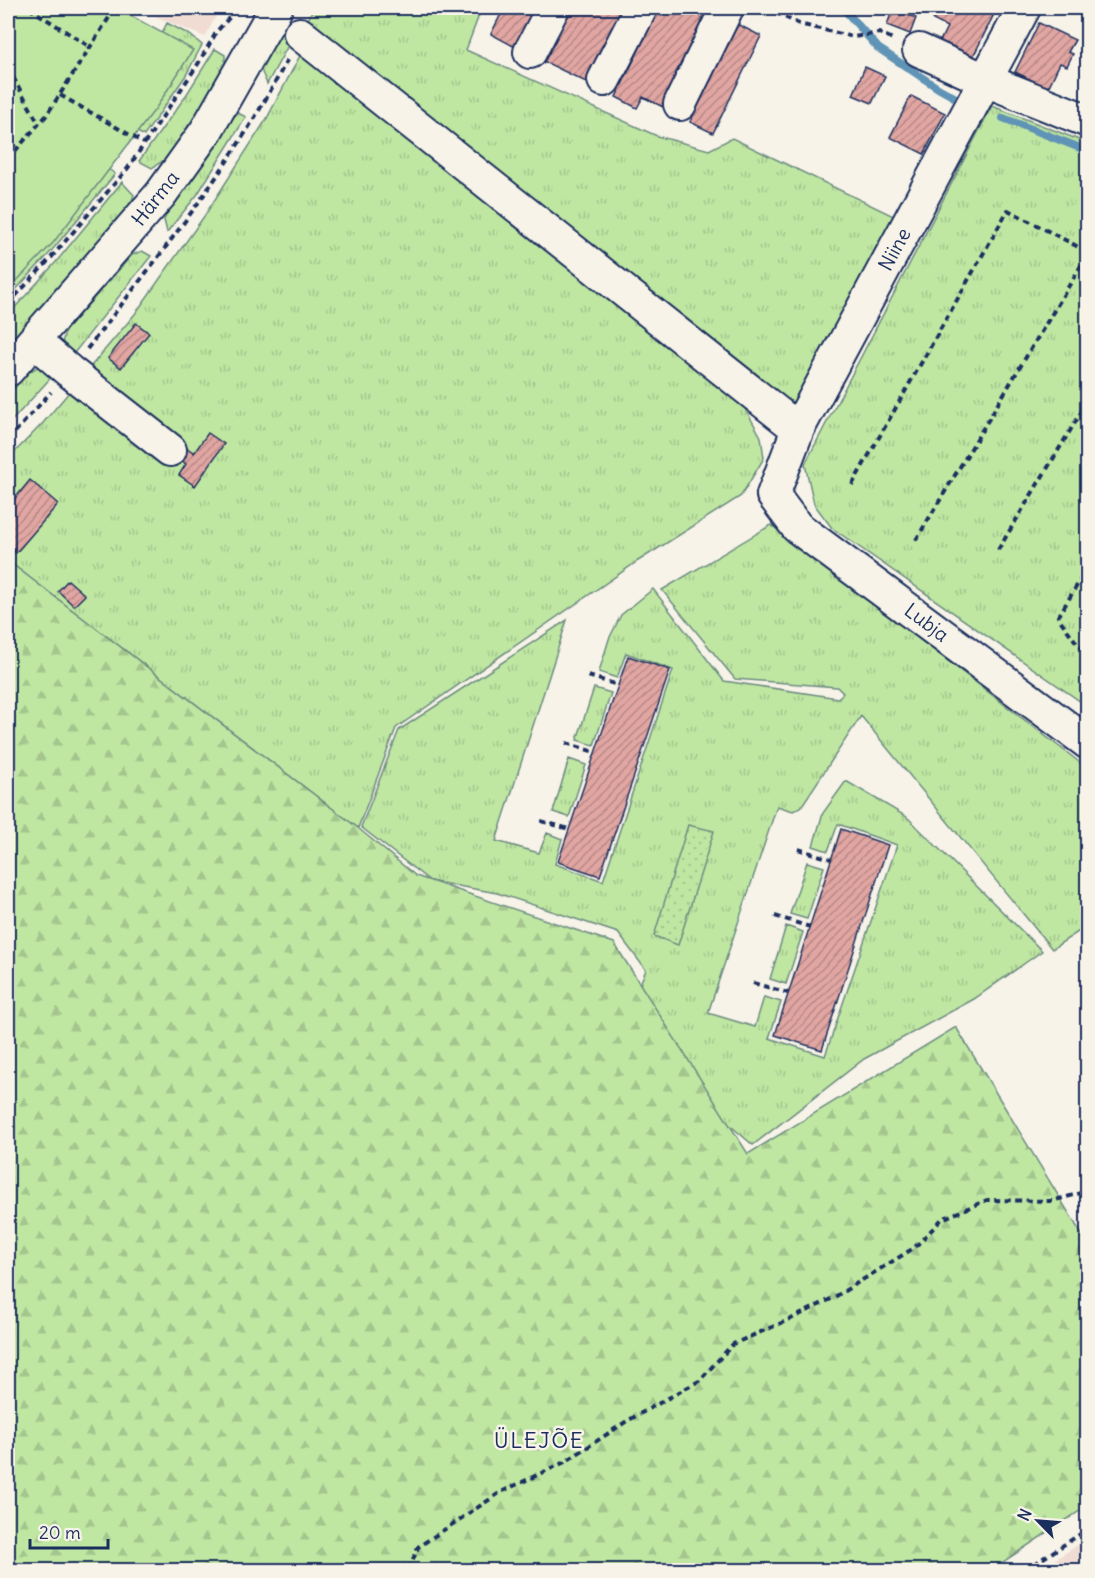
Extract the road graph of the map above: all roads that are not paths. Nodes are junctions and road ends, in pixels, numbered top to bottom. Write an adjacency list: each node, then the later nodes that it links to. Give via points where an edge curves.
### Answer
1 (276, 8): 13 (street, Härma, via 206,131 161,194)
2 (553, 8): 8 (street)
3 (641, 8): 9 (street)
4 (727, 8): 11 (street)
5 (1024, 8): 10 (street, Niine)
6 (300, 34): 15 (street)
7 (919, 50): 10 (street)
8 (530, 52)
9 (604, 80)
10 (986, 81): 12 (street); 15 (street, Niine)
11 (680, 104)
12 (1088, 121)
13 (34, 341): 14 (street, Härma); 16 (street)
14 (8, 370)
15 (798, 429): 17 (street, Niine)
16 (170, 450)
17 (773, 495): 18 (street, Lubja, via 798,527)
18 (1088, 743)

